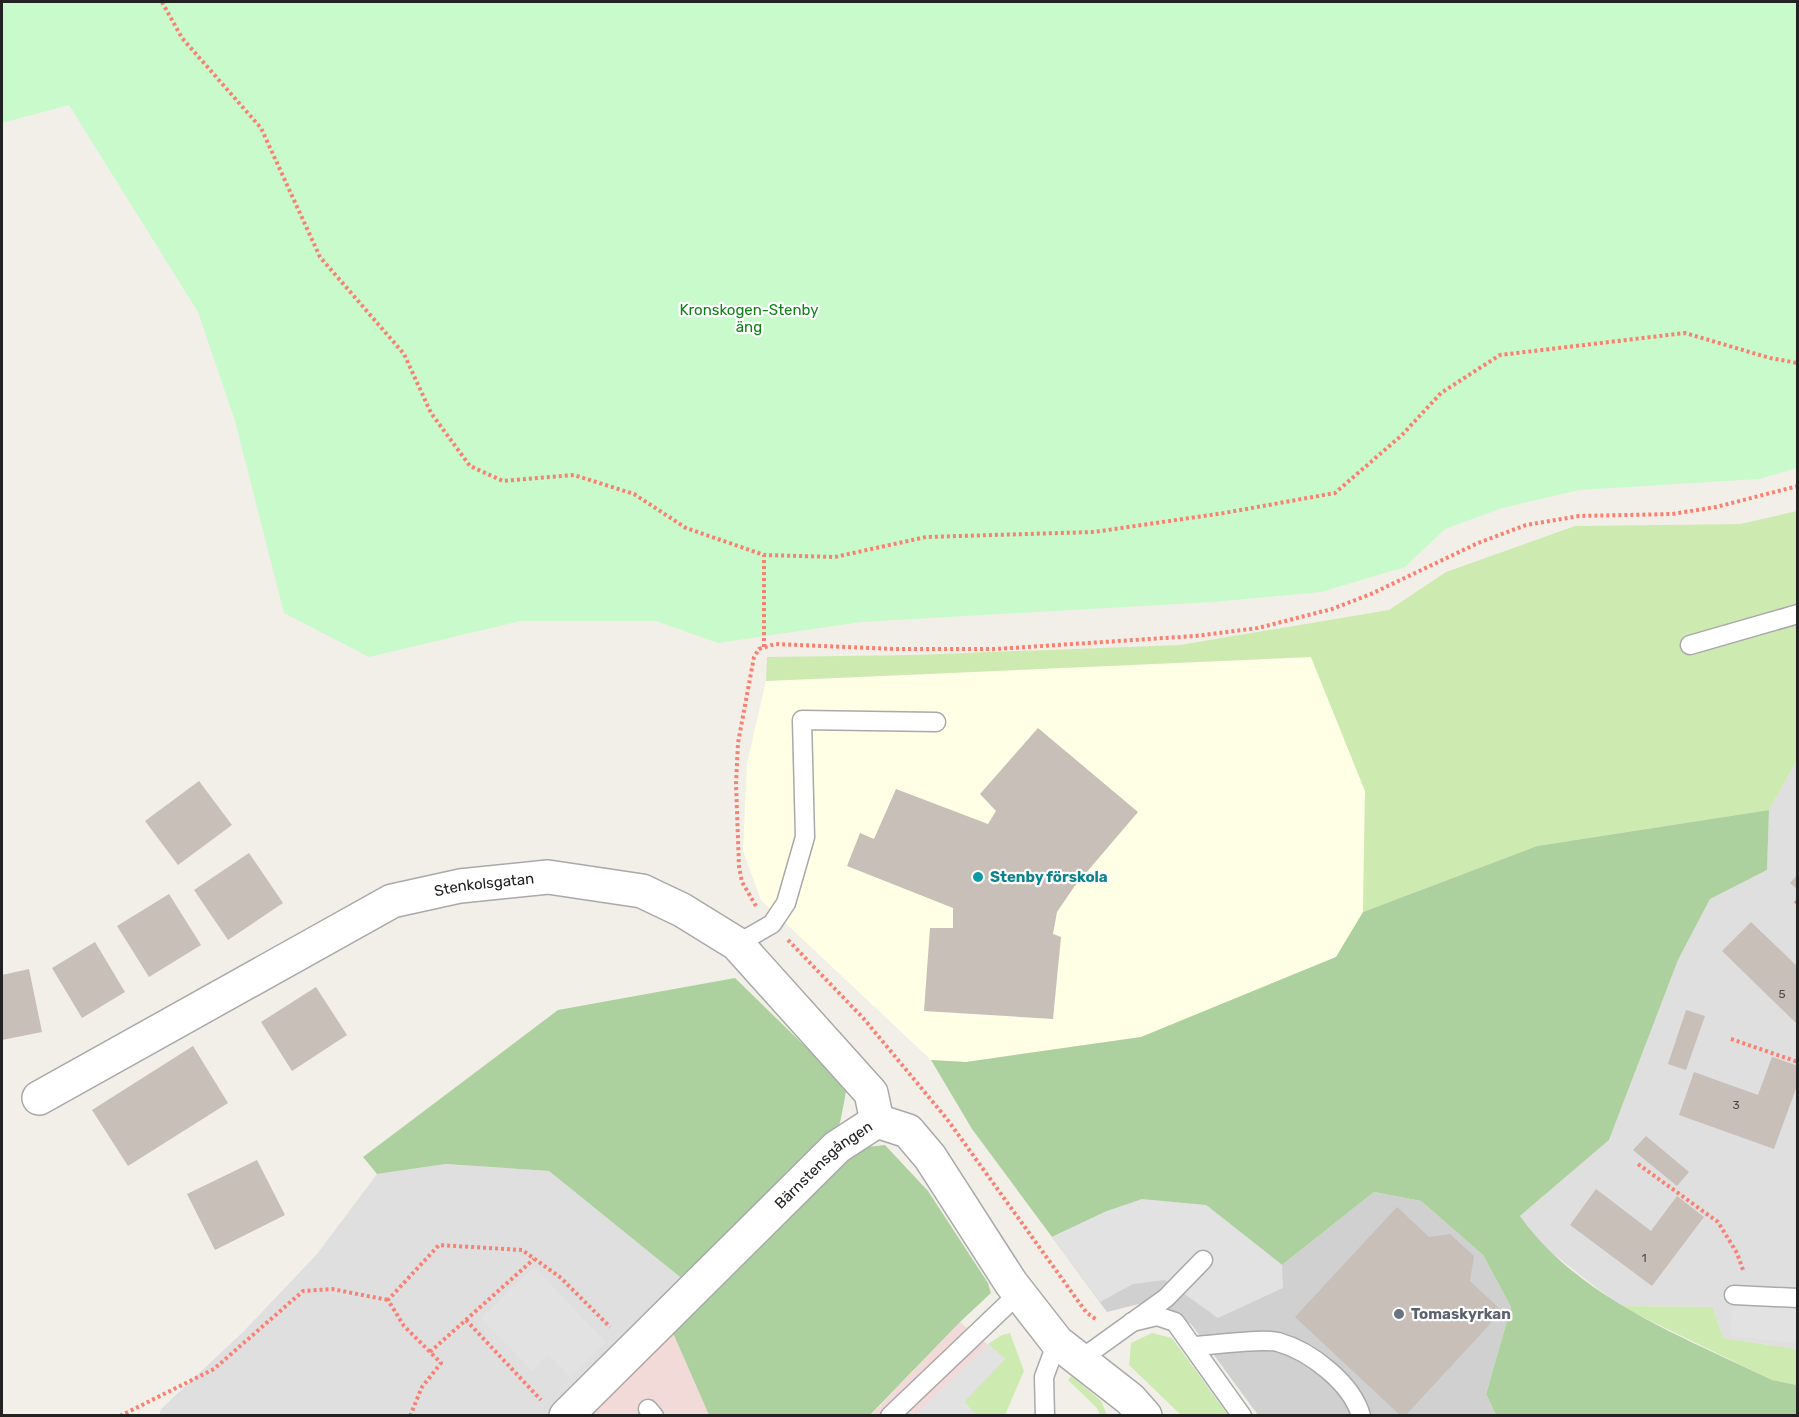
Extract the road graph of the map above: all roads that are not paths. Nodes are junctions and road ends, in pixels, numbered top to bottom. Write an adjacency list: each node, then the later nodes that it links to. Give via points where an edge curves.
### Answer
1 (1797, 614): 2 (lane)
2 (1690, 645)
3 (936, 722): 4 (lane, via 802,720 805,837 786,903 772,924)
4 (737, 944): 5 (street, Stenkolsgatan, via 642,891 548,877 459,885 393,901); 6 (street, Stenkolsgatan, via 871,1093)
5 (39, 1098)
6 (877, 1121): 8 (street, Bärnstensgången, via 908,1131 930,1157); 14 (street, Bärnstensgången, via 837,1147 632,1349)
7 (1203, 1260): 11 (lane, via 1166,1298)
8 (1019, 1293): 13 (street, Bärnstensgången); 15 (lane)
9 (1743, 1296): 10 (lane)
10 (1797, 1298)
11 (1132, 1322): 12 (lane, via 1157,1316 1169,1318); 13 (lane)
12 (1195, 1346): 18 (lane); 19 (lane, via 1277,1342 1336,1374 1358,1404)
13 (1069, 1351): 16 (lane, via 1044,1377); 17 (street, Bärnstensgången)
14 (557, 1411)
15 (890, 1416)
16 (1045, 1416)
17 (1145, 1416)
18 (1242, 1416)
19 (1361, 1416)

